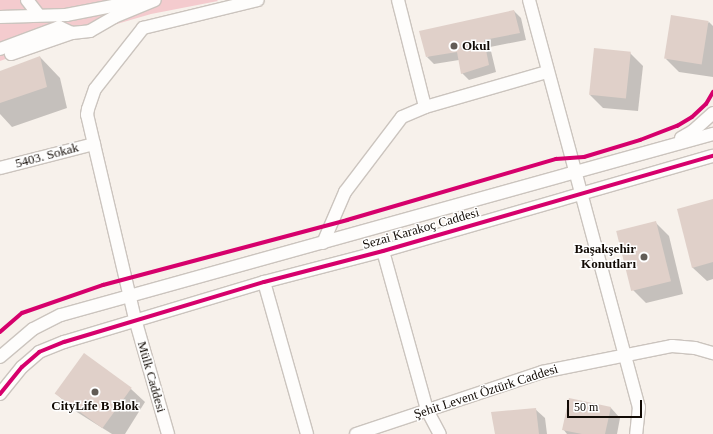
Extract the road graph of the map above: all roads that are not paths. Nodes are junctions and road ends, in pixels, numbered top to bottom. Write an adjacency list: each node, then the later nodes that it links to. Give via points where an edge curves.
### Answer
1 (27, 0): 7 (street)
2 (145, 0): 8 (street)
3 (155, 0): 10 (street, via 114,17 90,31)
4 (258, 0): 18 (street, Mülk Caddesi, via 143,28 93,94 87,116)
5 (398, 0): 15 (street)
6 (529, 0): 14 (street)
7 (38, 14): 8 (street); 9 (street)
8 (66, 15): 11 (street)
9 (0, 16)
10 (72, 33): 12 (street, via 59,27); 13 (street)
11 (0, 41)
12 (0, 49)
13 (0, 57)
14 (547, 72): 15 (street); 22 (street)
15 (425, 107): 24 (street, via 402,117 394,125 345,192)
16 (713, 113): 19 (street, via 693,131)
17 (713, 134): 19 (street)
18 (94, 144): 21 (street, 5403. Sokak); 27 (street, Mülk Caddesi)
19 (664, 148): 22 (street)
20 (713, 156): 23 (street, Sezai Karakoç Caddesi)
21 (0, 168)
22 (575, 173): 23 (street); 24 (street)
23 (580, 192): 25 (street, Sezai Karakoç Caddesi); 30 (street)
24 (322, 243): 27 (street)
25 (383, 251): 26 (street, Sezai Karakoç Caddesi); 33 (street)
26 (264, 282): 28 (street, Sezai Karakoç Caddesi); 35 (street)
27 (130, 296): 28 (street, Mülk Caddesi); 31 (street, via 61,315 33,329)
28 (135, 319): 32 (street, Sezai Karakoç Caddesi, via 40,352); 34 (street, Mülk Caddesi)
29 (713, 353): 30 (street, Şehit Levent Öztürk Caddesi, via 672,346)
30 (624, 354): 33 (street, Şehit Levent Öztürk Caddesi, via 542,372); 38 (street, via 639,407)
31 (0, 357)
32 (0, 394)
33 (428, 410): 36 (street, Şehit Levent Öztürk Caddesi); 37 (street)
34 (168, 434)
35 (307, 434)
36 (356, 434)
37 (440, 434)
38 (636, 434)

